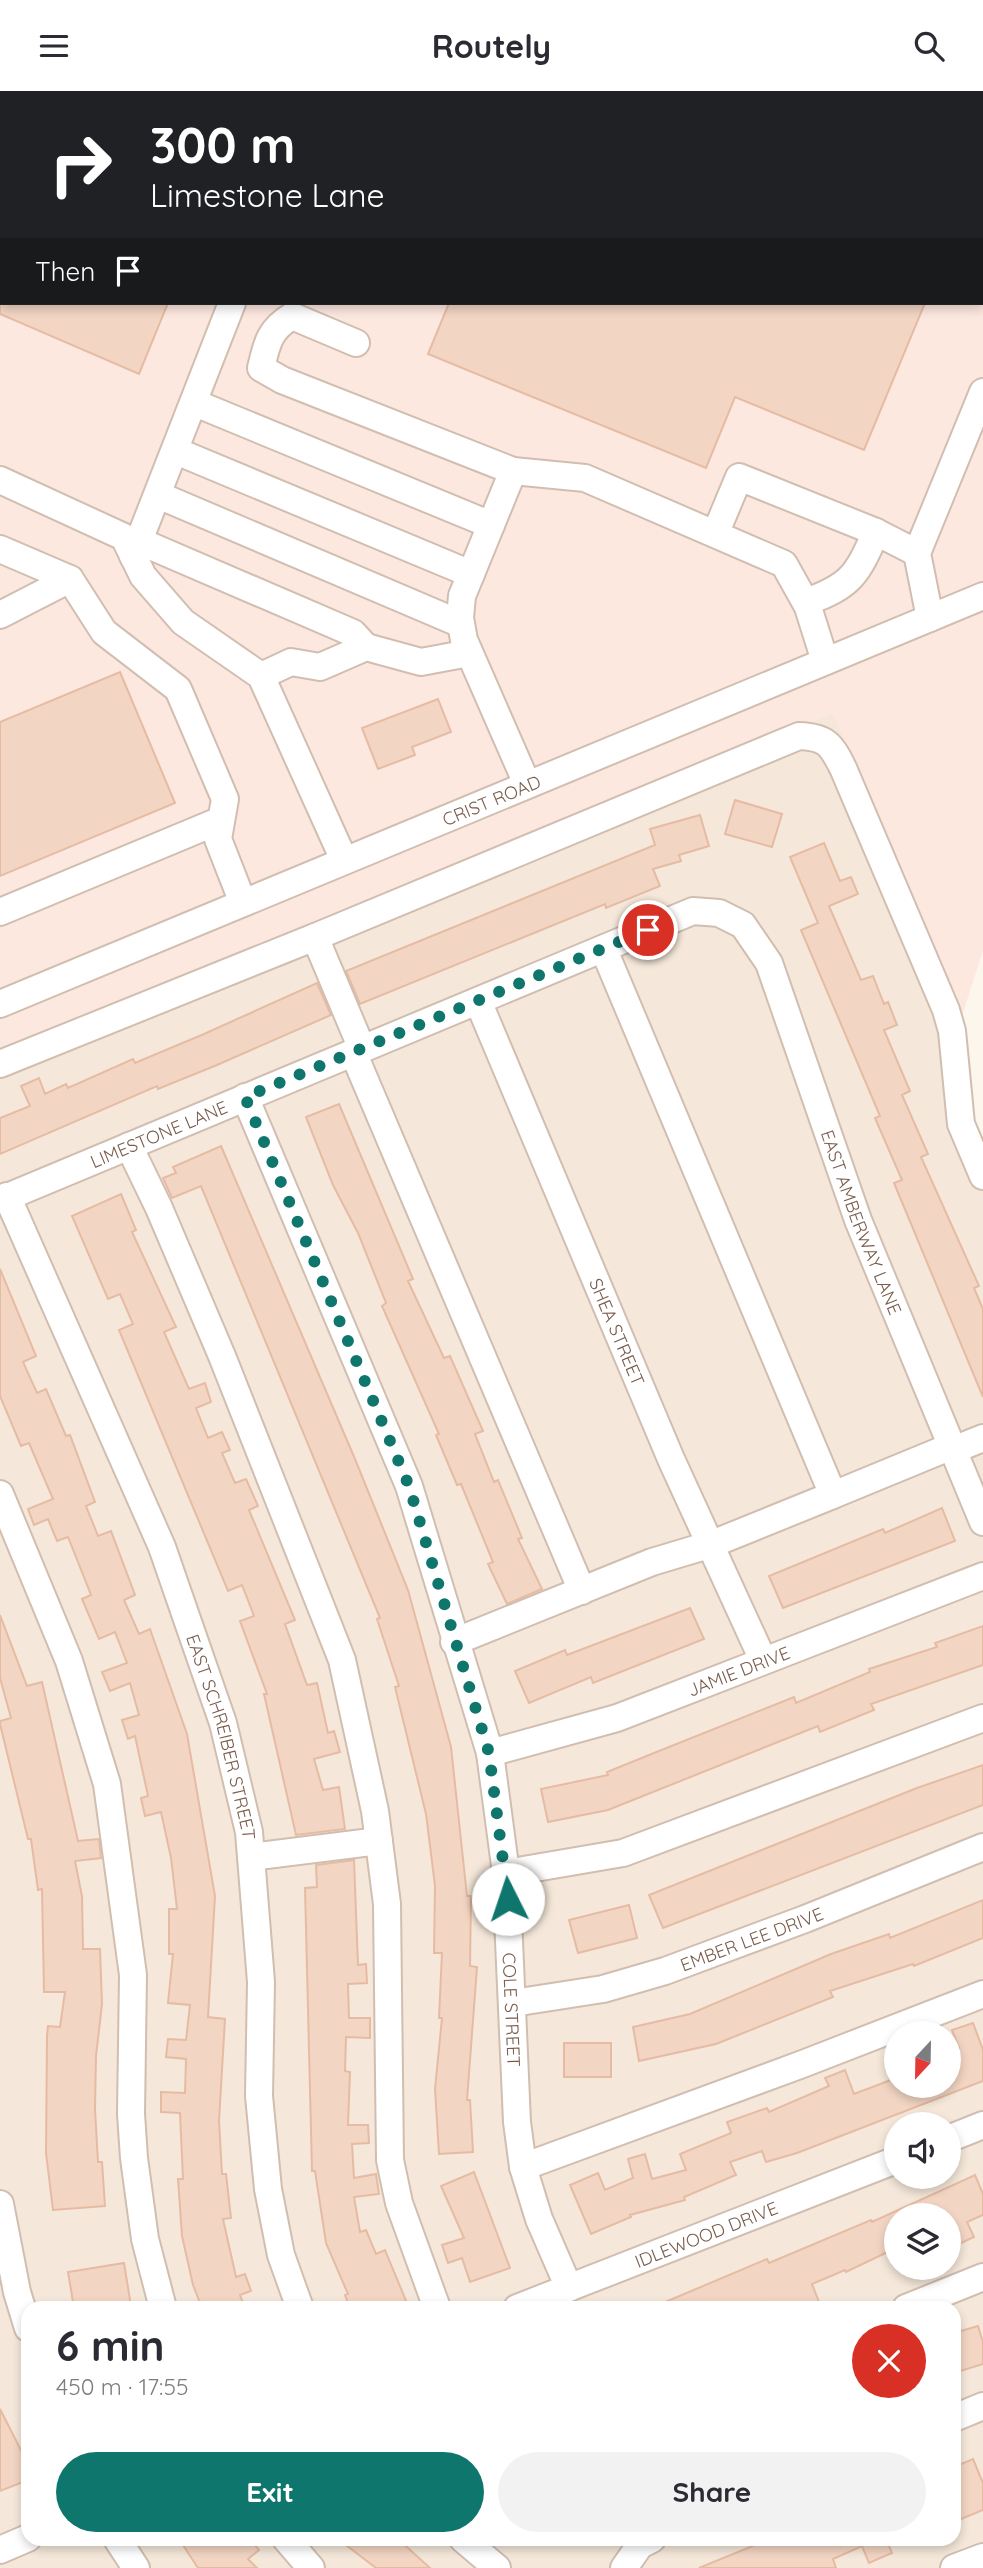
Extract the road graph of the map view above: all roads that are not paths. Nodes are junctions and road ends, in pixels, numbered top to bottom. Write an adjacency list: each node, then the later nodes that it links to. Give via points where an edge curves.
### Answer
1 (231, 305): 4 (street)
2 (356, 343): 6 (street, via 292,316 277,325 261,368)
3 (983, 393): 14 (street)
4 (195, 403): 5 (street); 9 (street)
5 (176, 451): 8 (street); 15 (street)
6 (513, 471): 9 (street); 10 (street, via 585,478)
7 (0, 480): 13 (street, via 124,537)
8 (158, 495): 13 (street); 21 (street)
9 (491, 524): 15 (street)
10 (716, 532): 11 (street, via 739,477); 18 (street, via 784,564)
11 (876, 532): 14 (street); 18 (street, via 859,571 847,584)
12 (0, 549): 16 (street)
13 (136, 549): 22 (street, via 353,633); 25 (street, via 143,576 183,622)
14 (917, 553): 20 (street)
15 (471, 574): 21 (street, via 462,596)
16 (70, 579): 19 (street); 27 (street, via 104,632 178,689 225,799)
17 (983, 596): 20 (street, CRIST ROAD)
18 (806, 603): 24 (street)
19 (0, 615)
20 (930, 618): 24 (street, CRIST ROAD)
21 (461, 624): 23 (street)
22 (366, 646): 23 (street, via 421,661); 25 (street, via 320,667 291,662)
23 (469, 653): 26 (street)
24 (825, 661): 26 (street, CRIST ROAD)
25 (261, 677): 28 (street)
26 (527, 784): 28 (street, CRIST ROAD)
27 (221, 820): 29 (street, via 218,839); 30 (street)
28 (344, 860): 29 (street, CRIST ROAD)
29 (243, 903): 35 (street, CRIST ROAD)
30 (0, 912)
31 (743, 925): 33 (street, LIMESTONE LANE, via 719,913 693,911); 43 (street, EAST AMBERWAY LANE, via 769,963 858,1220)
32 (315, 937): 36 (street); 37 (street); 40 (street, via 799,736 818,737 834,749 843,768 946,1010 961,1124)
33 (604, 950): 34 (street, LIMESTONE LANE); 45 (street)
34 (478, 1001): 36 (street, LIMESTONE LANE); 47 (street, SHEA STREET, via 671,1459)
35 (0, 1004)
36 (358, 1051): 38 (street, LIMESTONE LANE); 49 (street)
37 (0, 1064)
38 (245, 1097): 39 (street, LIMESTONE LANE); 50 (street, COLE STREET, via 409,1486)
39 (129, 1146): 41 (street, LIMESTONE LANE); 54 (street, via 222,1356 328,1619 345,1674)
40 (983, 1176)
41 (4, 1198): 56 (street, EAST SCHREIBER STREET, via 162,1547 223,1723)
42 (983, 1438): 43 (street)
43 (953, 1448): 45 (street); 46 (street, EAST AMBERWAY LANE)
44 (0, 1494): 67 (street, via 69,1661 107,1784 133,1975 134,2158 145,2239)
45 (833, 1495): 47 (street)
46 (983, 1522)
47 (712, 1544): 49 (street); 51 (street, SHEA STREET)
48 (983, 1576): 51 (street, JAMIE DRIVE)
49 (582, 1591): 50 (street)
50 (454, 1642): 53 (street, COLE STREET)
51 (763, 1660): 53 (street, JAMIE DRIVE, via 617,1718)
52 (983, 1718): 57 (street, via 623,1853)
53 (489, 1753): 57 (street, COLE STREET)
54 (379, 1841): 56 (street); 69 (street, via 387,1904 390,2160 399,2203)
55 (983, 1847): 59 (street, EMBER LEE DRIVE, via 664,1971 603,1989)
56 (251, 1857): 68 (street, EAST SCHREIBER STREET, via 261,1982 258,2096 268,2189 281,2255)
57 (506, 1873): 59 (street, COLE STREET)
58 (983, 1994): 63 (street)
59 (513, 2003): 63 (street, COLE STREET)
60 (983, 2125): 61 (street)
61 (961, 2134)
62 (884, 2165): 66 (street, IDLEWOOD DRIVE)
63 (523, 2167): 66 (street, COLE STREET, via 539,2219)
64 (0, 2204): 72 (street)
65 (983, 2277): 71 (street)
66 (569, 2288): 70 (street, IDLEWOOD DRIVE)
67 (161, 2301)
68 (297, 2301)
69 (434, 2301)
70 (535, 2301)
71 (923, 2301)
72 (21, 2305)
73 (983, 2406): 74 (street)
74 (961, 2415)
75 (21, 2541): 80 (street)
76 (122, 2546): 82 (street)
77 (292, 2546): 83 (street)
78 (471, 2546): 84 (street)
79 (639, 2546): 85 (street)
80 (0, 2550)
81 (983, 2557): 86 (street)
82 (136, 2568)
83 (311, 2568)
84 (497, 2568)
85 (624, 2568)
86 (954, 2568)

